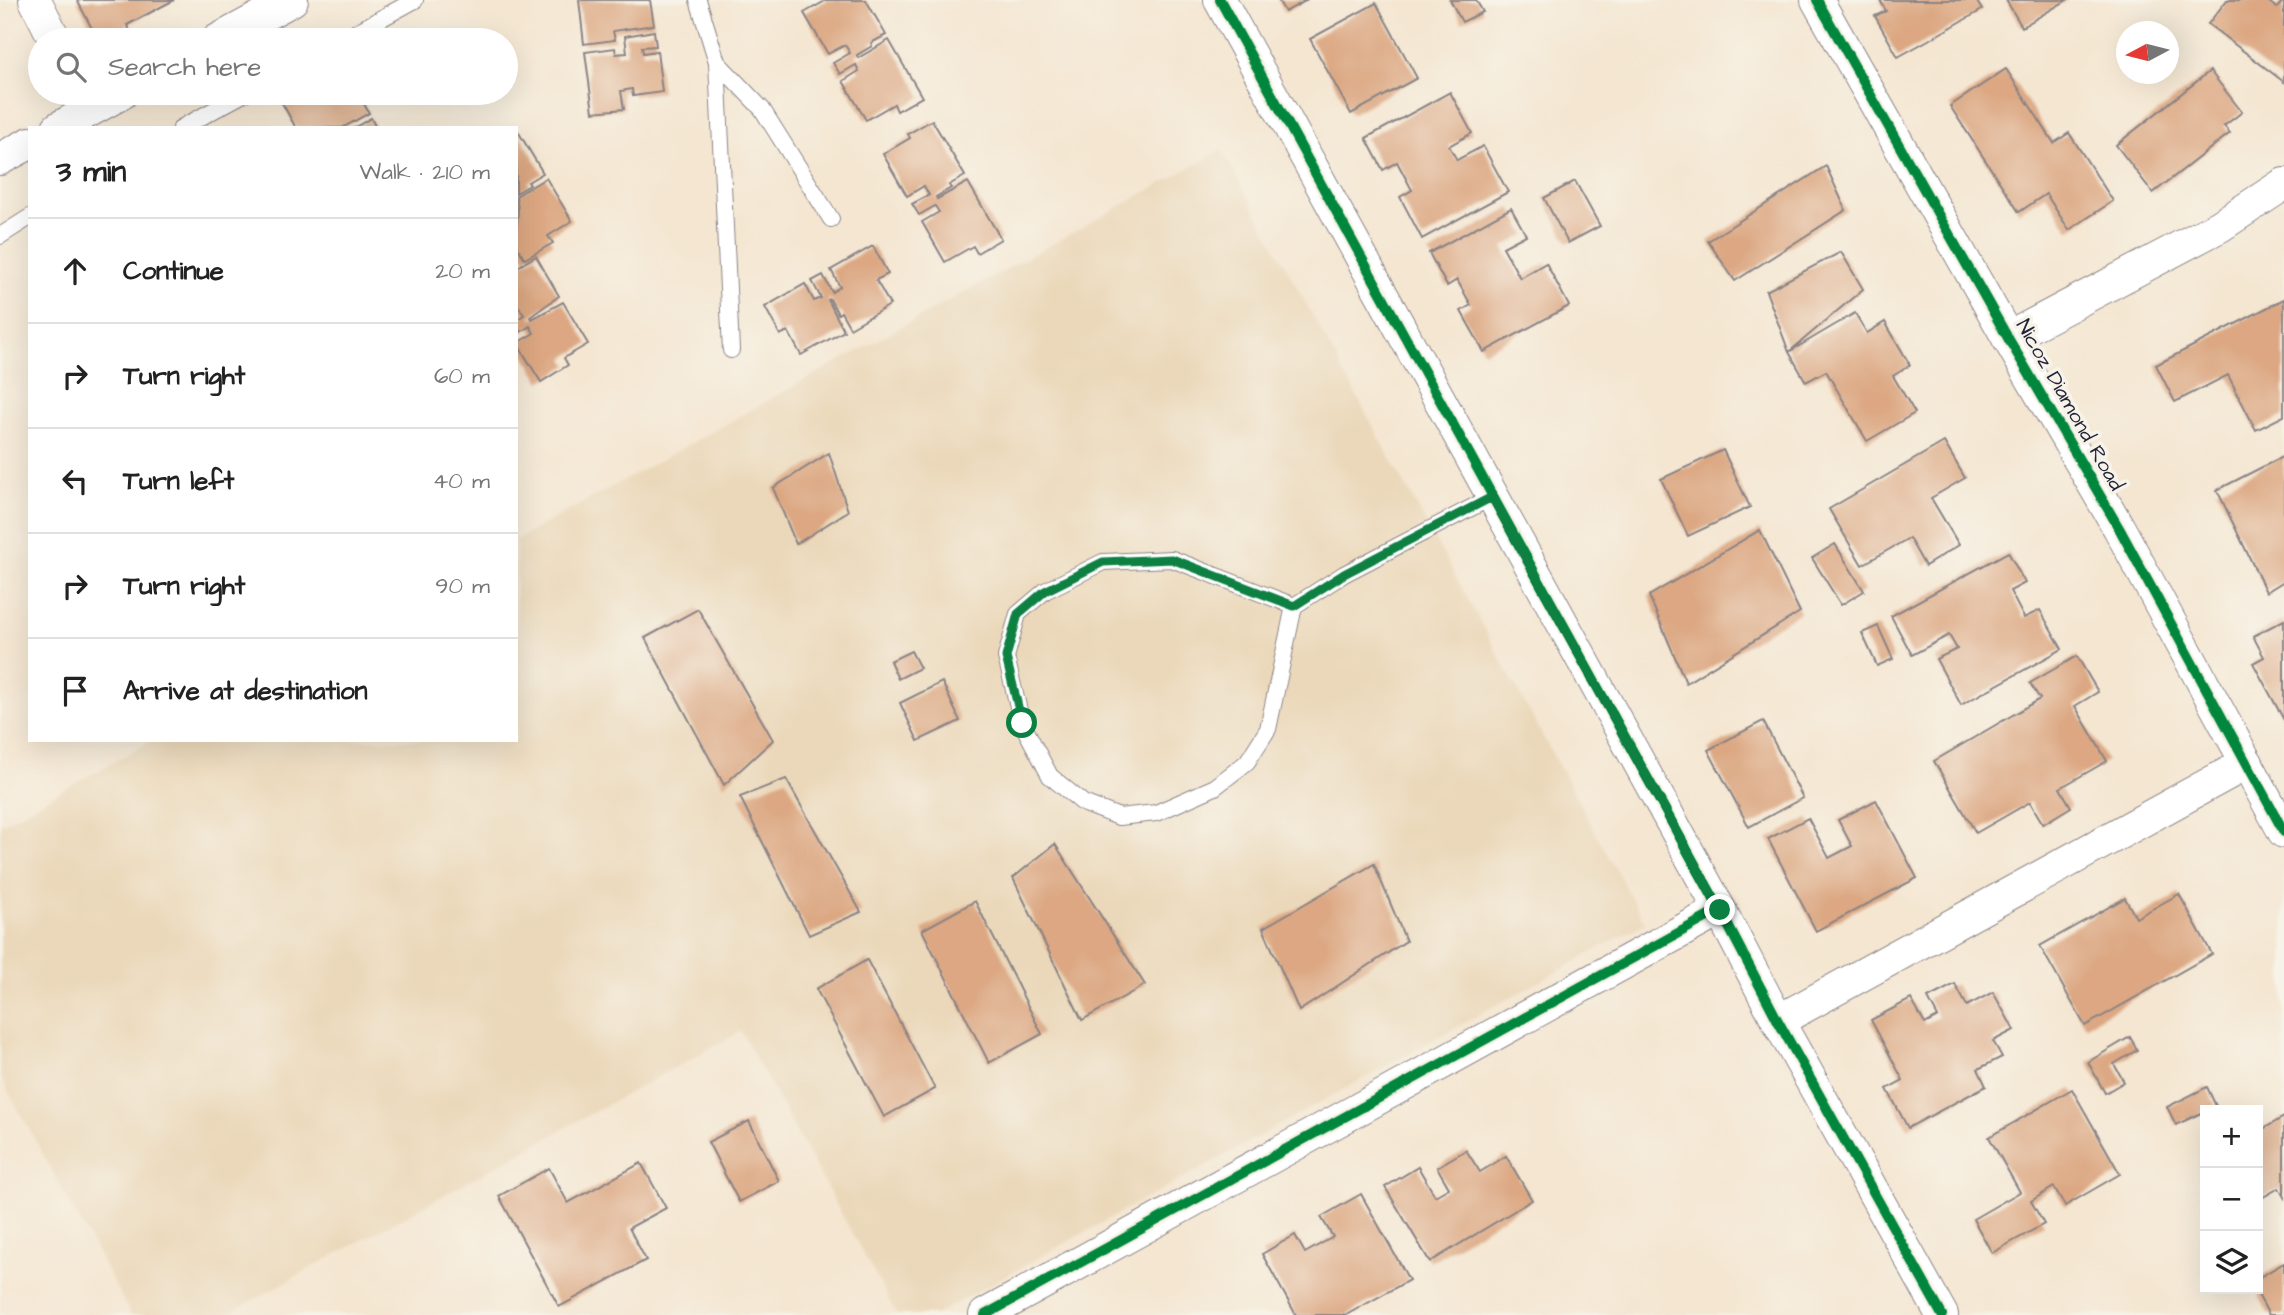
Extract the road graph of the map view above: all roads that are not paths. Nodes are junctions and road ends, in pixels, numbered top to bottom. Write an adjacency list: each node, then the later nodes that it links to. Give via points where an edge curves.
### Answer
1 (35, 0): 7 (street)
2 (292, 0): 8 (street)
3 (415, 0): 9 (lane)
4 (698, 0): 10 (lane)
5 (1220, 0): 23 (street)
6 (1817, 0): 21 (street, Nicoz Diamond Road)
7 (49, 28)
8 (240, 28)
9 (364, 28)
10 (718, 62): 19 (lane, via 762,109); 22 (lane)
11 (83, 105): 13 (street)
12 (223, 105): 14 (lane)
13 (60, 126)
14 (185, 126)
15 (28, 144): 16 (street)
16 (0, 159)
17 (2284, 184): 21 (street, via 2220,226)
18 (28, 218): 20 (lane)
19 (831, 219)
20 (0, 236)
21 (2008, 338): 25 (street, Nicoz Diamond Road, via 2119,528)
22 (731, 350)
23 (1492, 497): 24 (lane, via 1344,574); 27 (street)
24 (1294, 606): 24 (lane, via 1172,559 1103,562 1045,591 1018,614 1006,657 1022,723 1050,776 1083,803 1119,817 1156,813 1216,787 1247,762 1268,729)
25 (2246, 763): 26 (street, Nicoz Diamond Road); 28 (street)
26 (2284, 832)
27 (1720, 910): 28 (street); 29 (street)
28 (1778, 1021): 30 (street)
29 (985, 1315)
30 (1942, 1315)

